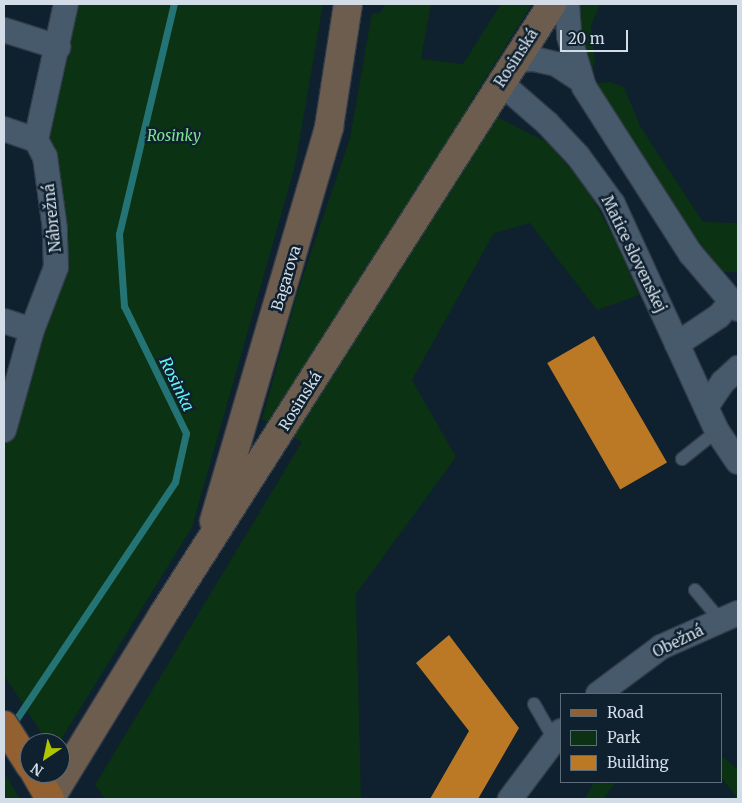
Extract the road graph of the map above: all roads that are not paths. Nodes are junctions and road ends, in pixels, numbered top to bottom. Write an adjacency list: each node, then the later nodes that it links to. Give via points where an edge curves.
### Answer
1 (66, 4): 6 (street)
2 (348, 4): 21 (street, Bagarova, via 329,127)
3 (552, 4): 7 (street, Rosinská)
4 (567, 4): 8 (street, via 569,36)
5 (4, 30): 6 (street)
6 (58, 47): 10 (street)
7 (508, 72): 8 (street, via 534,59 556,64); 14 (street, Matice slovenskej, via 614,204); 21 (street, Rosinská)
8 (581, 80): 11 (street, via 691,254)
9 (4, 129): 10 (street)
10 (36, 140): 13 (street, Nábrežná, via 45,157 55,229 56,267)
11 (736, 301): 14 (street)
12 (4, 321): 13 (street)
13 (32, 330): 17 (street, Nábrežná)
14 (677, 344): 16 (street, Matice slovenskej)
15 (738, 368): 16 (street, via 723,382)
16 (706, 407): 18 (street, Matice slovenskej)
17 (4, 430)
18 (717, 431): 19 (lane); 20 (street, Matice slovenskej)
19 (682, 459)
20 (738, 462)
21 (206, 549): 30 (street, Rosinská)
22 (695, 590): 23 (lane)
23 (730, 617): 24 (street, Obežná, via 661,647)
24 (599, 693)
25 (534, 704): 27 (lane)
26 (4, 725): 28 (main road)
27 (557, 735): 31 (street)
28 (20, 750)
29 (41, 783): 30 (main road)
30 (50, 799)
31 (510, 799)

